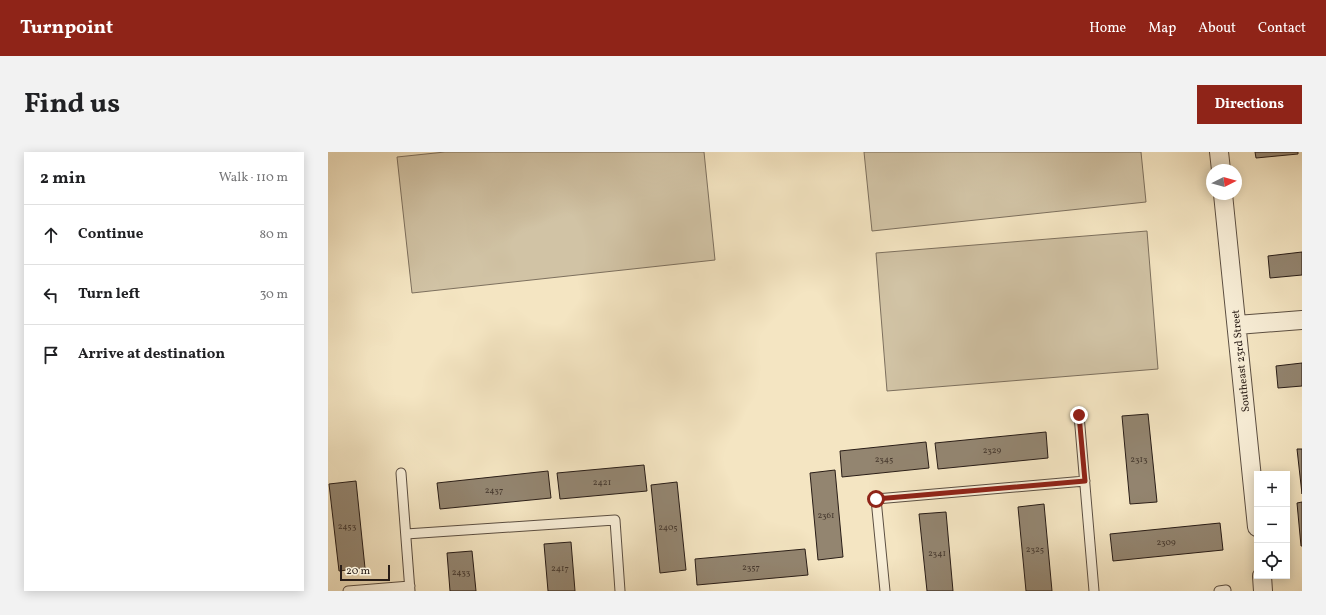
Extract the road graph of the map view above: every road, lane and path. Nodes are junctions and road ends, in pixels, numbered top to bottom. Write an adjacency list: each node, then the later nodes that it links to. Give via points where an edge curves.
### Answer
1 (1219, 152): 2 (street)
2 (1220, 164)
3 (1225, 200): 5 (street, Southeast 23rd Street)
4 (1302, 320): 5 (street)
5 (1237, 325): 9 (street, Southeast 23rd Street)
6 (1079, 415): 8 (lane)
7 (401, 473): 10 (lane)
8 (1085, 481): 15 (lane, via 876,499); 16 (lane)
9 (1255, 507)
10 (406, 534): 12 (lane); 14 (lane, via 615,520)
11 (1262, 579): 17 (street)
12 (410, 589): 13 (lane)
13 (348, 591)
14 (620, 591)
15 (885, 591)
16 (1094, 591)
17 (1263, 591)

